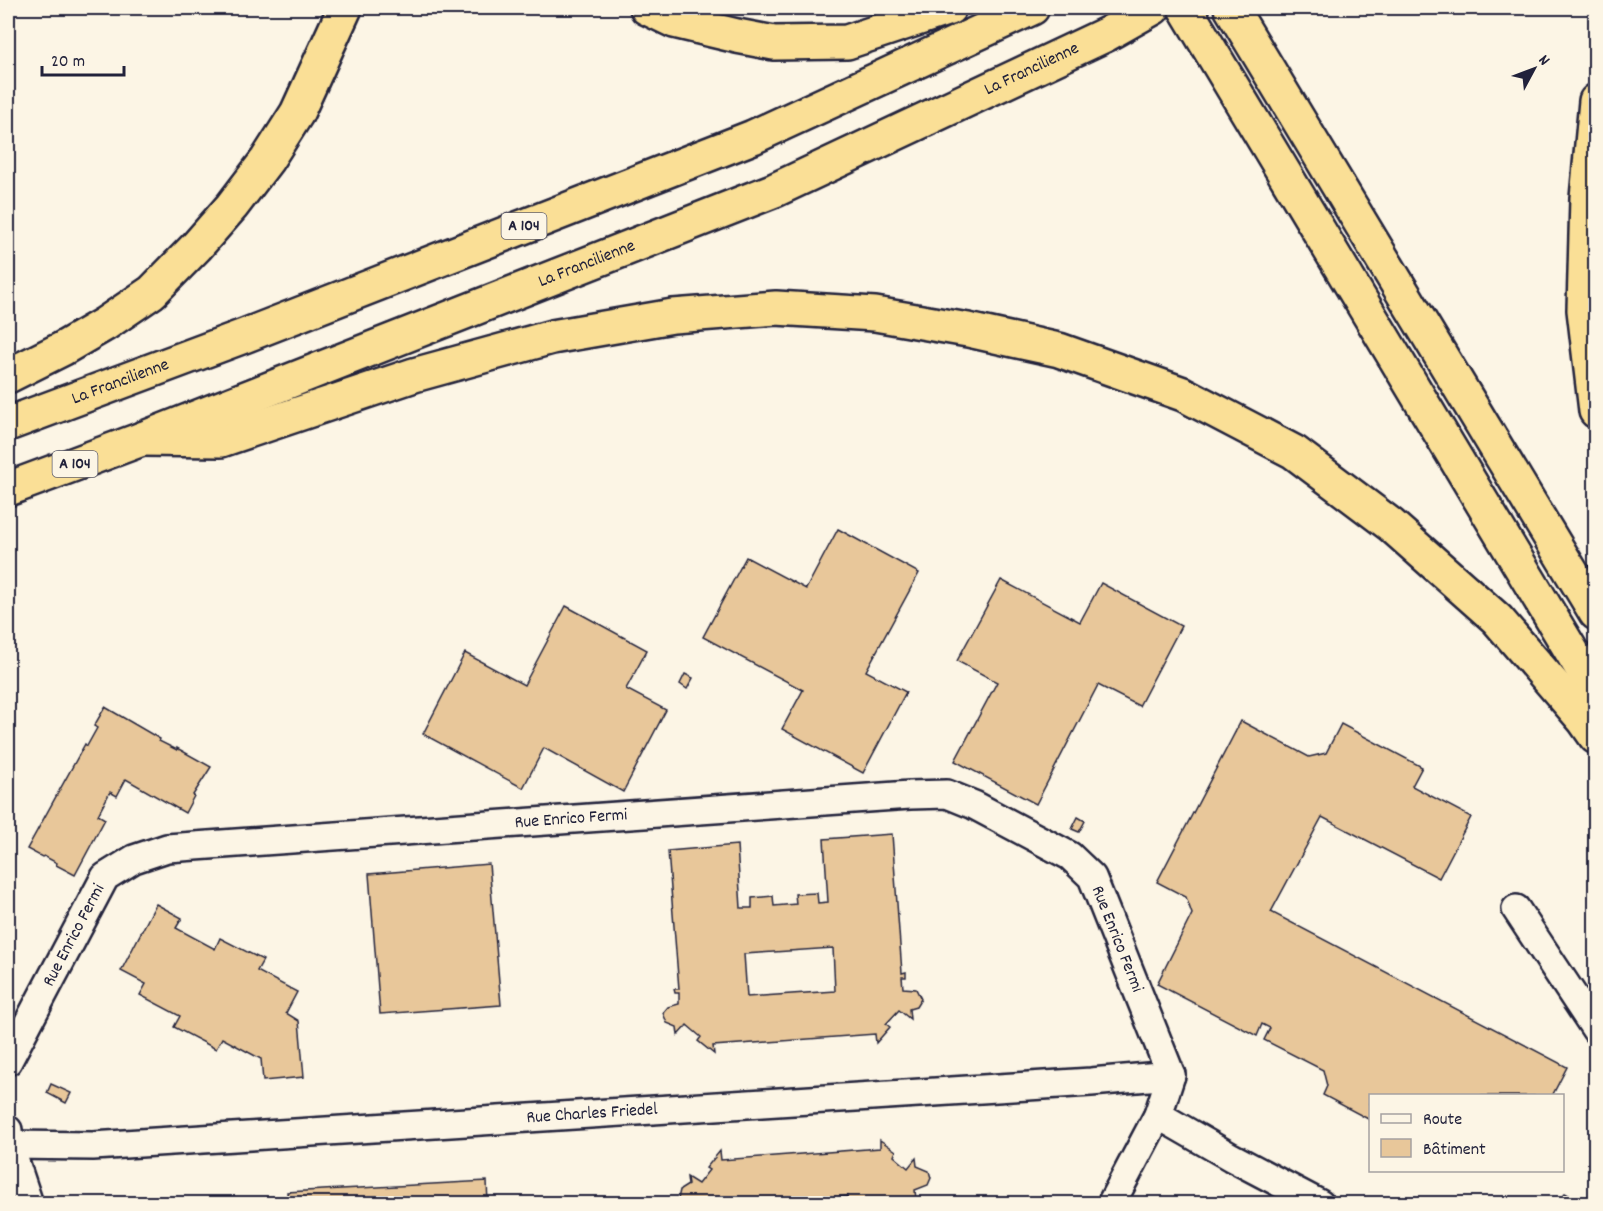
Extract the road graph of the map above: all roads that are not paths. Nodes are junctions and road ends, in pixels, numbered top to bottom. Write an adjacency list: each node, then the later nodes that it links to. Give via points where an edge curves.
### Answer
1 (345, 8): 9 (highway, via 297,113 267,160 197,246 152,292 62,349)
2 (647, 8): 3 (highway, via 674,21 737,36 784,42 847,42)
3 (949, 8)
4 (1032, 8): 11 (highway, La Francilienne / A 104, via 753,137)
5 (1154, 8): 12 (highway, La Francilienne / A 104, via 1107,34 775,190)
6 (1185, 8): 15 (highway)
7 (1231, 8): 14 (highway)
8 (1596, 101): 10 (highway, via 1587,198 1584,310)
9 (8, 376)
10 (1596, 411)
11 (8, 424)
12 (142, 439): 13 (highway, La Francilienne / A 104); 16 (highway, via 220,440 414,375 540,340 673,316 776,308 875,314 968,330 1059,350 1183,394 1294,452 1391,525 1497,619)
13 (8, 489)
14 (1596, 613)
15 (1596, 692)
16 (1596, 737)
17 (1516, 909): 18 (street)
18 (1596, 1030)
19 (8, 1061): 20 (street, Rue Enrico Fermi, via 105,877 134,859 166,848 947,794 1070,856 1092,878)
20 (1171, 1075): 21 (street); 22 (street, Rue Charles Friedel, via 93,1146)
21 (1158, 1115): 24 (street); 25 (street)
22 (8, 1139): 23 (street)
23 (29, 1203)
24 (1111, 1203)
25 (1320, 1203)

